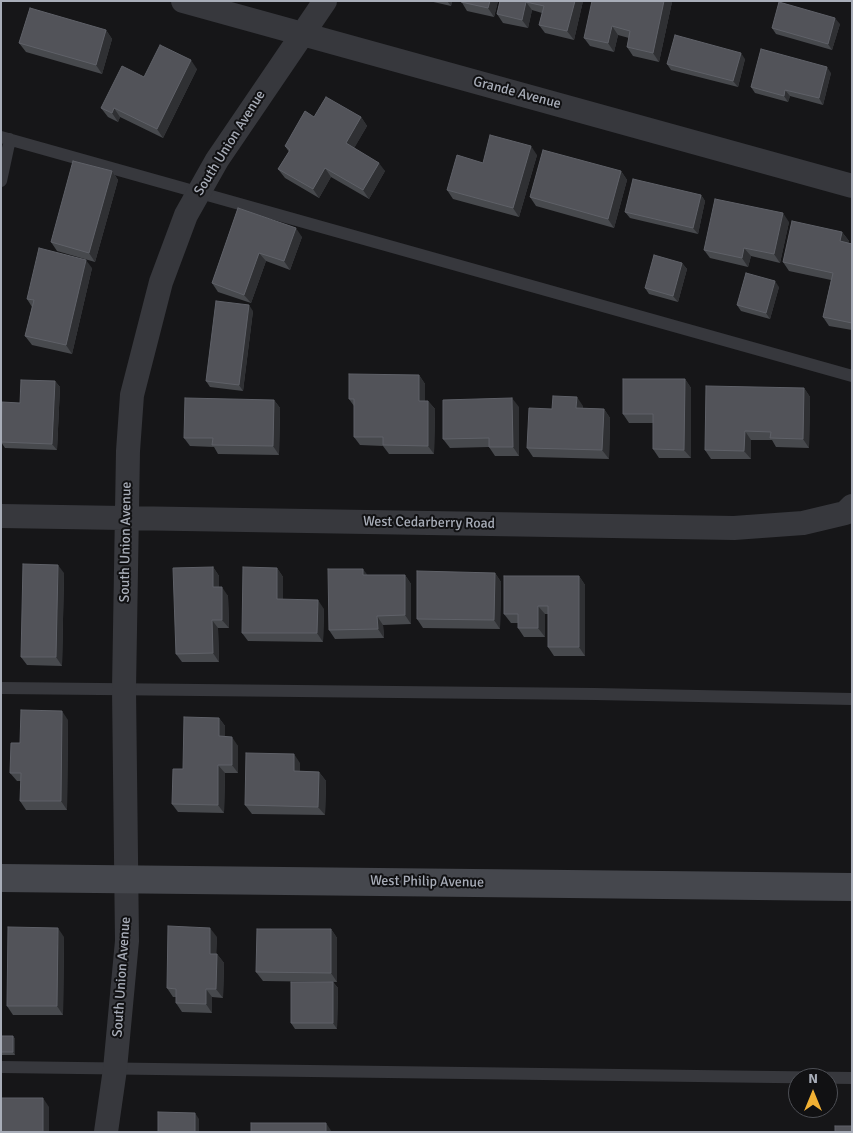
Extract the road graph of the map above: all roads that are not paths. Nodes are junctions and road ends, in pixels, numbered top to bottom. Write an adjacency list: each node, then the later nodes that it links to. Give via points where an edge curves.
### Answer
1 (183, 1): 3 (street, Grande Avenue)
2 (325, 1): 3 (street, South Union Avenue)
3 (301, 34): 6 (street, Grande Avenue); 7 (street, South Union Avenue, via 216,160)
4 (6, 138): 5 (lane); 7 (lane)
5 (1, 181)
6 (852, 186)
7 (198, 193): 8 (lane); 11 (street, South Union Avenue, via 186,215 161,282 132,395)
8 (852, 376)
9 (852, 506): 11 (street, West Cedarberry Road, via 845,513 803,523 734,528)
10 (1, 516): 11 (street, West Cedarberry Road)
11 (127, 519): 13 (street, South Union Avenue)
12 (1, 688): 13 (lane)
13 (124, 689): 14 (lane); 16 (street, South Union Avenue)
14 (852, 699)
15 (1, 878): 16 (main road, West Philip Avenue)
16 (126, 879): 17 (main road, West Philip Avenue); 19 (street, South Union Avenue, via 127,941)
17 (852, 887)
18 (1, 1067): 19 (lane)
19 (115, 1068): 20 (lane); 21 (street, South Union Avenue)
20 (852, 1078)
21 (106, 1132)

